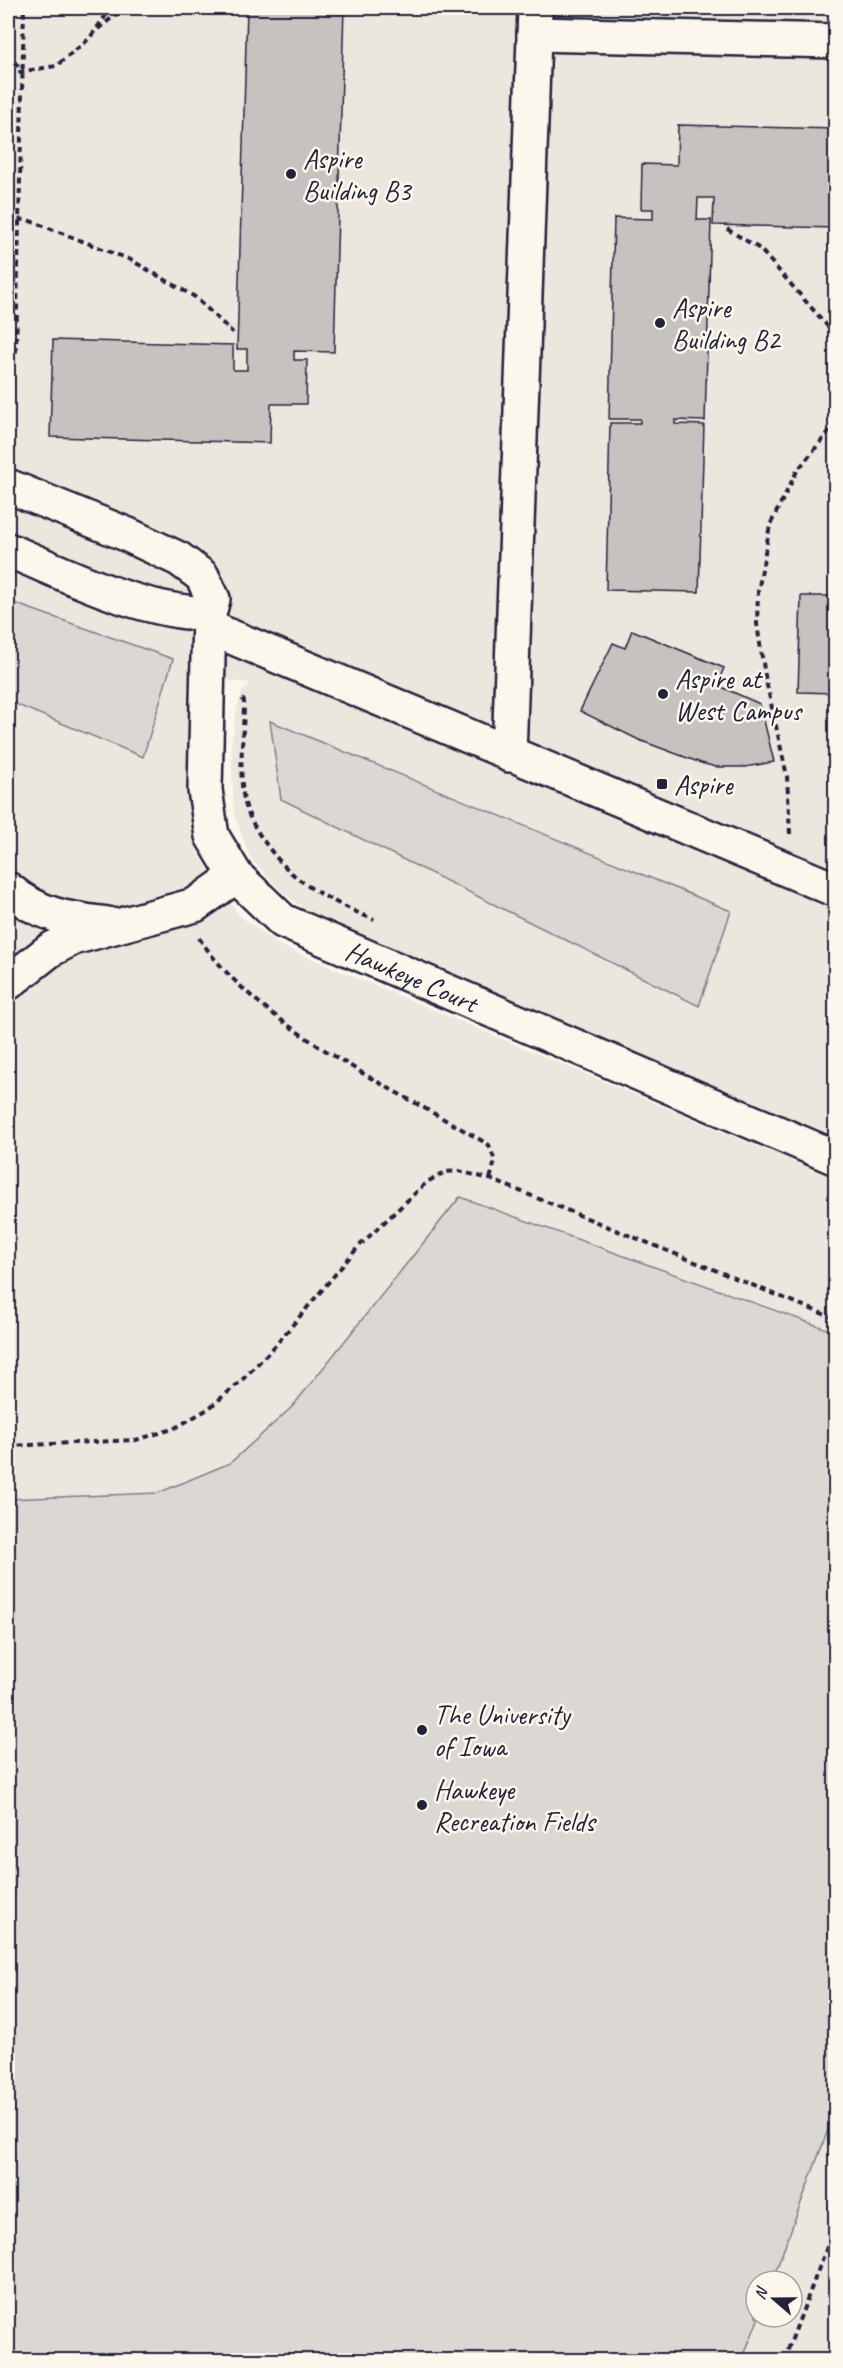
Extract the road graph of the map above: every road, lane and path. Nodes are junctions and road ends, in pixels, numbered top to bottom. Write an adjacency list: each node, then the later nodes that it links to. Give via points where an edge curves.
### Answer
1 (24, 8): 8 (path)
2 (111, 8): 5 (path)
3 (124, 8): 5 (path)
4 (534, 21): 6 (street); 21 (street)
5 (93, 33): 8 (path, via 56,66)
6 (836, 41)
7 (8, 54): 8 (path)
8 (23, 72): 9 (path); 11 (path)
9 (8, 74)
10 (8, 219): 11 (path)
11 (19, 220): 13 (path, via 57,229 131,260 195,297); 15 (path, via 16,351)
12 (727, 229): 14 (path, via 760,249 830,329)
13 (233, 333)
14 (836, 341)
15 (8, 372)
16 (836, 423): 22 (path, via 797,471 770,525 758,592 757,624 765,676 787,776)
17 (8, 486): 19 (street, Hawkeye Court, via 179,559 202,576 213,599)
18 (8, 550): 19 (street, via 136,602)
19 (208, 621): 20 (street, Hawkeye Court); 21 (street)
20 (208, 666): 23 (street, Hawkeye Court, via 205,790 212,836); 27 (path, via 244,701 243,795 253,826 278,862 304,886)
21 (509, 755): 25 (street)
22 (790, 841)
23 (236, 876): 26 (street, via 195,905); 30 (street, Hawkeye Court, via 283,921)
24 (8, 889): 28 (street, via 26,905 50,915)
25 (836, 890)
26 (180, 910): 28 (street); 31 (path, via 215,963 304,1036 489,1145 495,1161)
27 (381, 923)
28 (119, 925): 29 (street, via 73,938 50,950)
29 (8, 983)
30 (836, 1158)
31 (490, 1179): 32 (path); 33 (path, via 445,1172 427,1182 359,1246 240,1382 208,1409 173,1429 136,1440)
32 (836, 1319)
33 (8, 1446)
34 (836, 2223): 35 (path)
35 (784, 2361)

